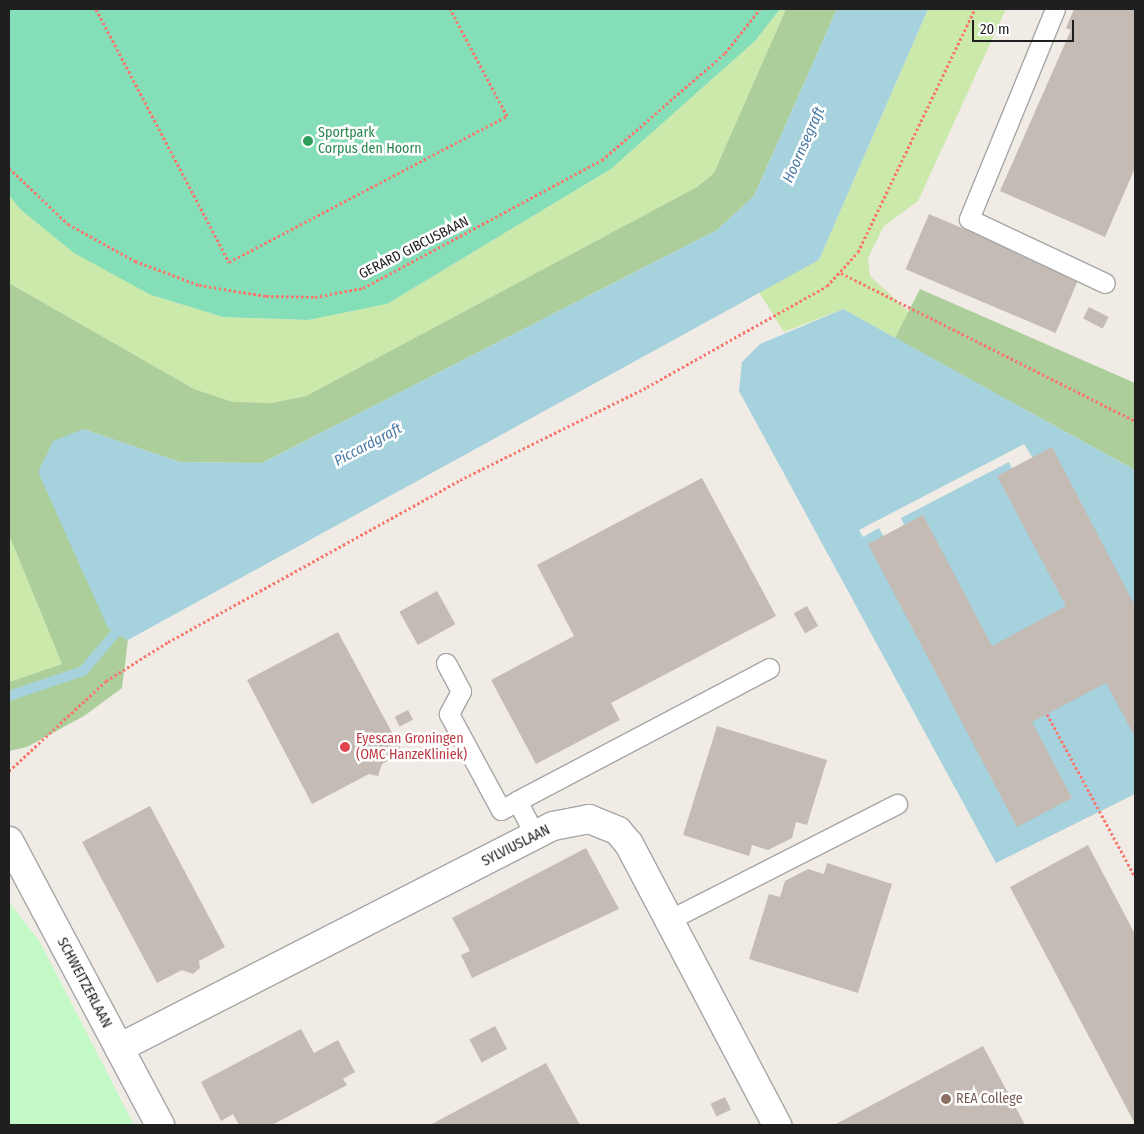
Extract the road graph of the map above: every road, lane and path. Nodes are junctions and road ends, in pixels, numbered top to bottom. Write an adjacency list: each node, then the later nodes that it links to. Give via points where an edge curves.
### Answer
1 (96, 9): 2 (path, via 229,262 507,116)
2 (450, 9)
3 (760, 9): 6 (path, GERARD GIBCUSBAAN, via 725,52 602,160 363,288 315,297 266,296 199,285 135,261 68,224)
4 (975, 9): 7 (path, via 858,252)
5 (1055, 9): 8 (lane, via 969,219)
6 (9, 168)
7 (841, 273): 9 (path); 13 (path, via 827,286 647,387 460,480 168,642 106,681)
8 (1105, 283)
9 (1135, 421)
10 (446, 663): 14 (lane, via 461,691 449,714 501,810)
11 (769, 668): 14 (lane)
12 (1047, 714): 18 (path)
13 (9, 771)
14 (517, 802): 16 (lane)
15 (897, 804): 19 (lane)
16 (536, 836): 19 (street, SYLVIUSLAAN, via 589,818 618,831); 20 (street, SYLVIUSLAAN)
17 (9, 841): 20 (street, SCHWEITZERLAAN)
18 (1135, 877)
19 (669, 920): 22 (street, SYLVIUSLAAN)
20 (118, 1048): 21 (street, SCHWEITZERLAAN)
21 (160, 1125)
22 (778, 1125)

